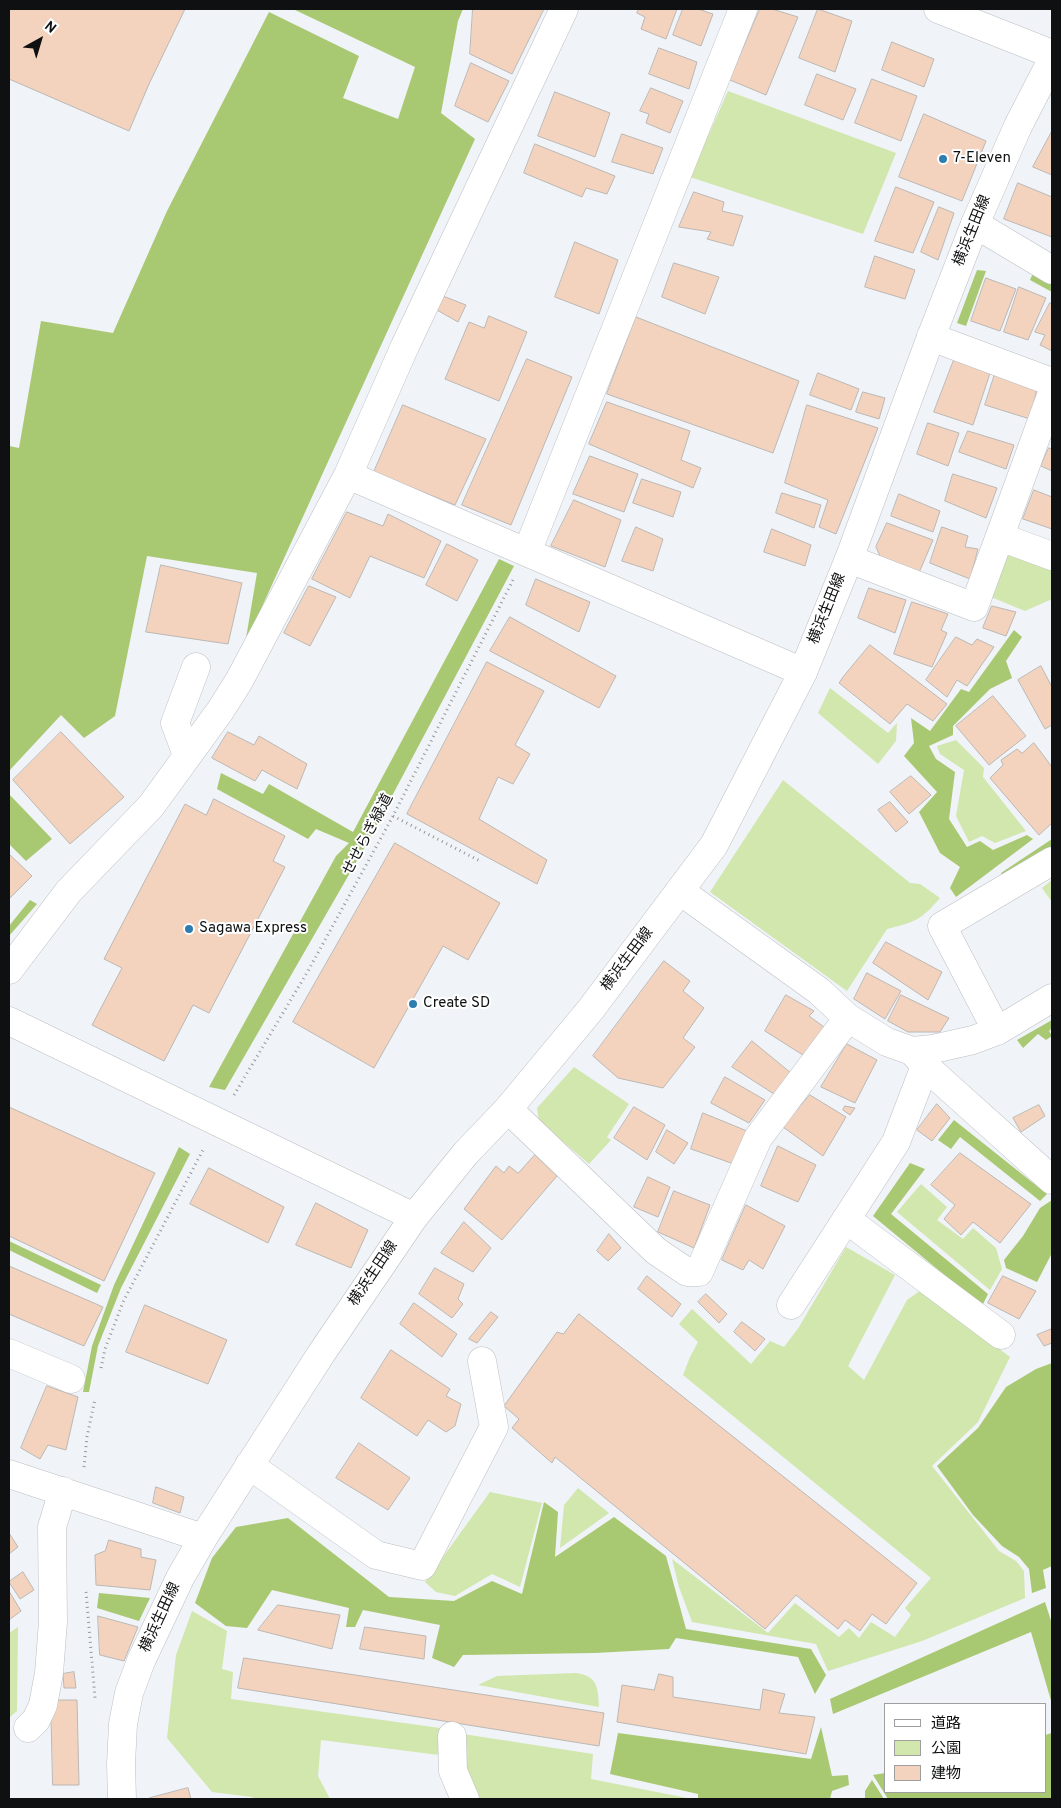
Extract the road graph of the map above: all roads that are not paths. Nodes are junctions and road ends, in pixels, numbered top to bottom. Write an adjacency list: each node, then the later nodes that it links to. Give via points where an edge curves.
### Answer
1 (564, 9): 11 (street, via 405,346)
2 (743, 9): 13 (street)
3 (938, 9): 4 (street)
4 (1052, 54)
5 (1052, 60): 6 (street, 横浜生田線, via 1018,126)
6 (975, 224): 7 (street); 8 (street, 横浜生田線)
7 (1052, 270)
8 (931, 337): 9 (street); 15 (street, 横浜生田線)
9 (1052, 382)
10 (1052, 392): 12 (street)
11 (348, 475): 13 (street); 18 (street, via 240,681)
12 (1000, 538): 14 (street); 15 (street, via 974,607)
13 (527, 552): 17 (street)
14 (1052, 556)
15 (849, 559): 17 (street, 横浜生田線)
16 (196, 667): 18 (street, via 175,723)
17 (802, 672): 20 (street, 横浜生田線, via 714,845)
18 (187, 754): 21 (street, via 151,806 69,891)
19 (1052, 861): 25 (street, via 942,926)
20 (680, 891): 23 (street, via 819,992); 27 (street, 横浜生田線, via 591,1009)
21 (9, 970)
22 (1052, 998): 25 (street)
23 (848, 1018): 26 (street); 27 (street, via 758,1138 699,1272 687,1272 656,1250)
24 (9, 1021): 29 (street)
25 (997, 1031): 26 (street, via 933,1049)
26 (919, 1058): 28 (street); 30 (street, via 896,1142)
27 (508, 1109): 29 (street, 横浜生田線, via 466,1153)
28 (1052, 1180)
29 (414, 1216): 36 (street, 横浜生田線)
30 (846, 1219): 31 (street); 32 (street)
31 (791, 1304)
32 (1001, 1335)
33 (9, 1353): 35 (street)
34 (482, 1362): 36 (street, via 494,1426 422,1566 376,1555)
35 (71, 1380)
36 (249, 1465): 39 (street, 横浜生田線)
37 (9, 1474): 38 (street)
38 (73, 1495): 39 (street); 40 (street, via 52,1527 53,1622 49,1673 43,1705)
39 (203, 1538): 42 (street, 横浜生田線, via 140,1661 129,1693 123,1724)
40 (28, 1728)
41 (452, 1736): 43 (street, via 453,1772)
42 (122, 1799)
43 (465, 1799)

